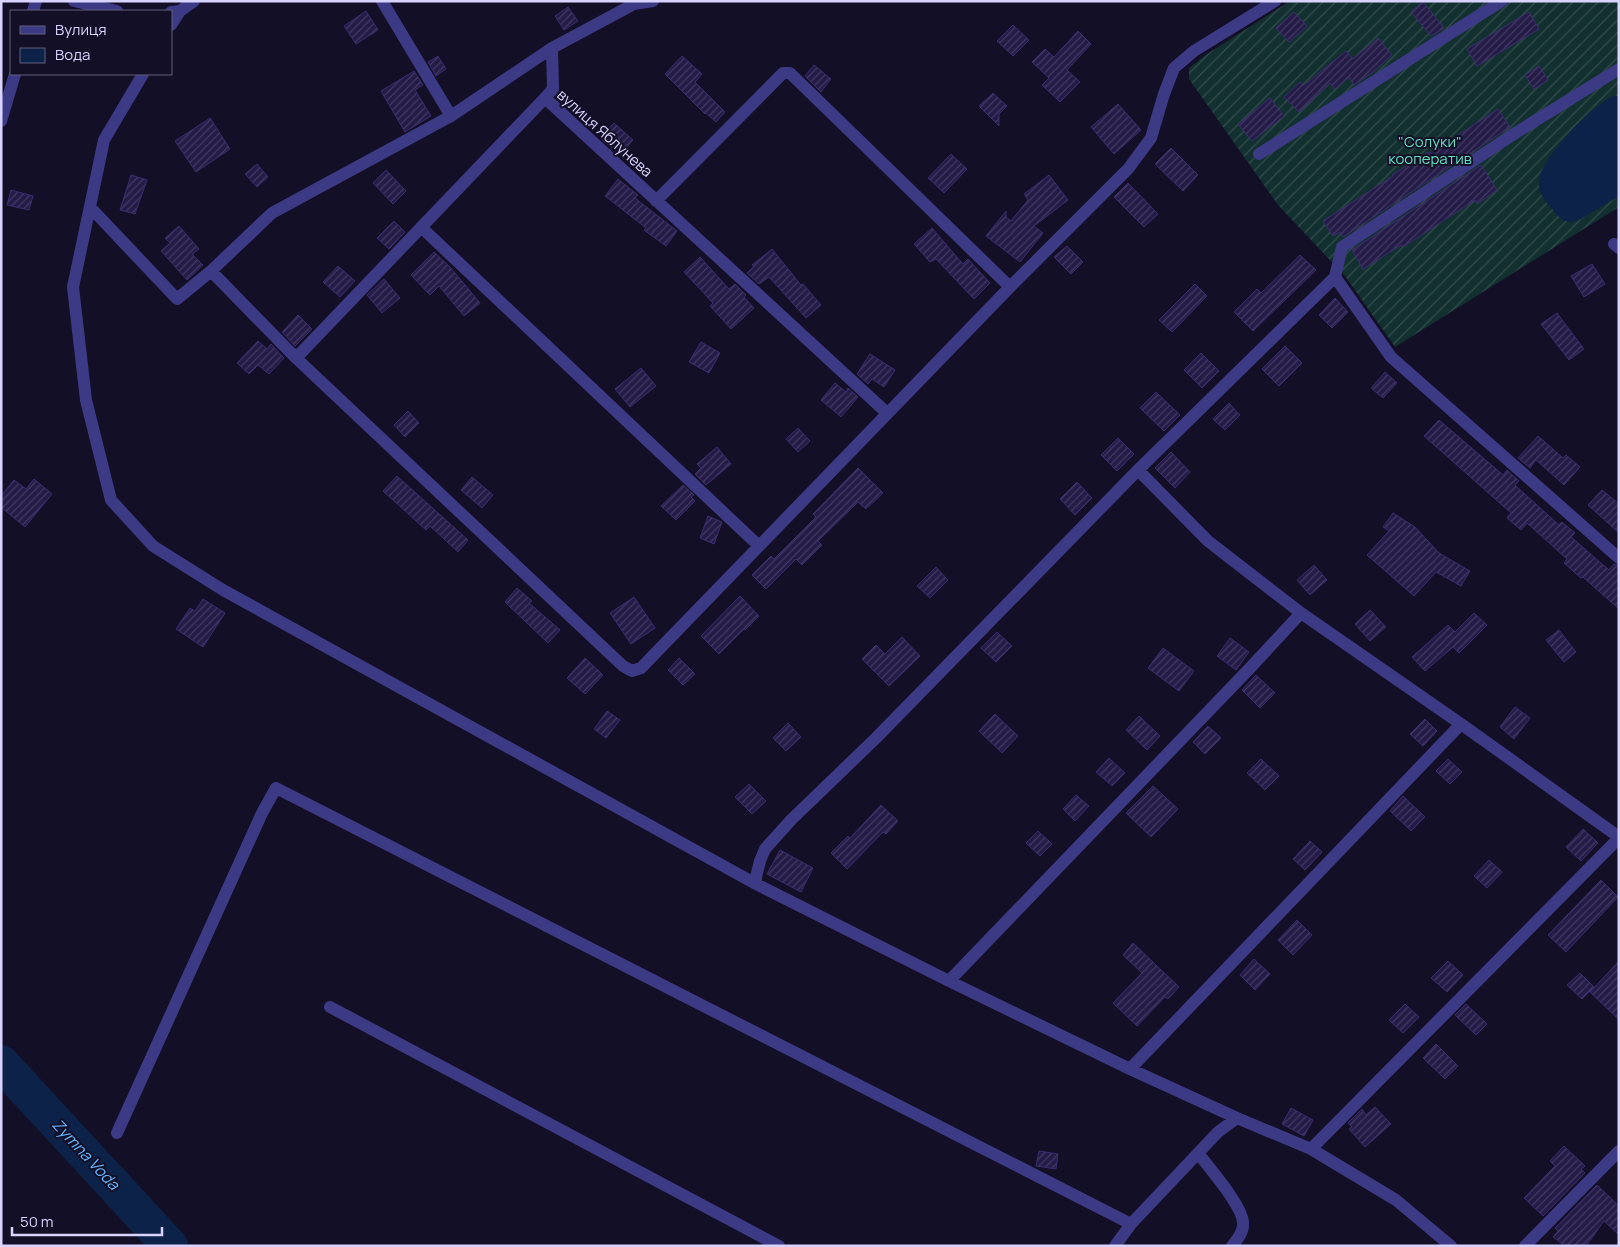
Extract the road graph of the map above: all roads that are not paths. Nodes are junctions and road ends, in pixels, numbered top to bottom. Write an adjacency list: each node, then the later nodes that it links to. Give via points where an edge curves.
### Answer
1 (74, 1): 7 (street)
2 (194, 1): 8 (street)
3 (382, 1): 14 (street)
4 (653, 1): 9 (street, via 634,4)
5 (1275, 1): 22 (street, via 1194,51 1174,68 1151,138 1134,161)
6 (1502, 1): 16 (street)
7 (113, 10)
8 (175, 11)
9 (552, 48): 13 (street, via 552,89); 14 (street)
10 (1619, 69): 21 (street, via 1342,247)
11 (15, 75): 15 (street)
12 (142, 75): 18 (street, via 104,140)
13 (545, 98): 17 (street, вулиця Яблунева); 19 (street, вулиця Яблунева)
14 (451, 116): 20 (street, via 272,213)
15 (1, 121)
16 (1259, 154)
17 (656, 201): 22 (street, via 783,73 790,73); 24 (street, вулиця Яблунева)
18 (90, 207): 20 (street, via 177,299); 31 (street, via 73,287 86,400 111,500 153,546 223,590)
19 (421, 227): 23 (street, вулиця Яблунева); 26 (street)
20 (211, 270): 23 (street)
21 (1335, 277): 25 (street); 27 (street, via 1391,357)
22 (1010, 287): 24 (street)
23 (296, 358): 26 (street, via 622,666 632,671 641,668)
24 (887, 413): 26 (street)
25 (1138, 470): 28 (street, via 1208,541); 31 (street, via 876,738 780,831 765,849)
26 (759, 546)
27 (1619, 558)
28 (1301, 613): 29 (street); 32 (street)
29 (1461, 724): 30 (street); 34 (street)
30 (1619, 837): 37 (street)
31 (756, 884): 32 (street)
32 (949, 981): 34 (street)
33 (330, 1007): 41 (street)
34 (1130, 1068): 35 (street)
35 (1237, 1118): 37 (street); 39 (street)
36 (118, 1133): 40 (street, via 276,788)
37 (1311, 1149): 44 (street, via 1396,1200)
38 (1619, 1151): 45 (street)
39 (1198, 1153): 40 (street); 43 (street, via 1242,1216 1241,1234)
40 (1131, 1224): 42 (street)
41 (779, 1246)
42 (1115, 1246)
43 (1232, 1246)
44 (1451, 1246)
45 (1525, 1246)

